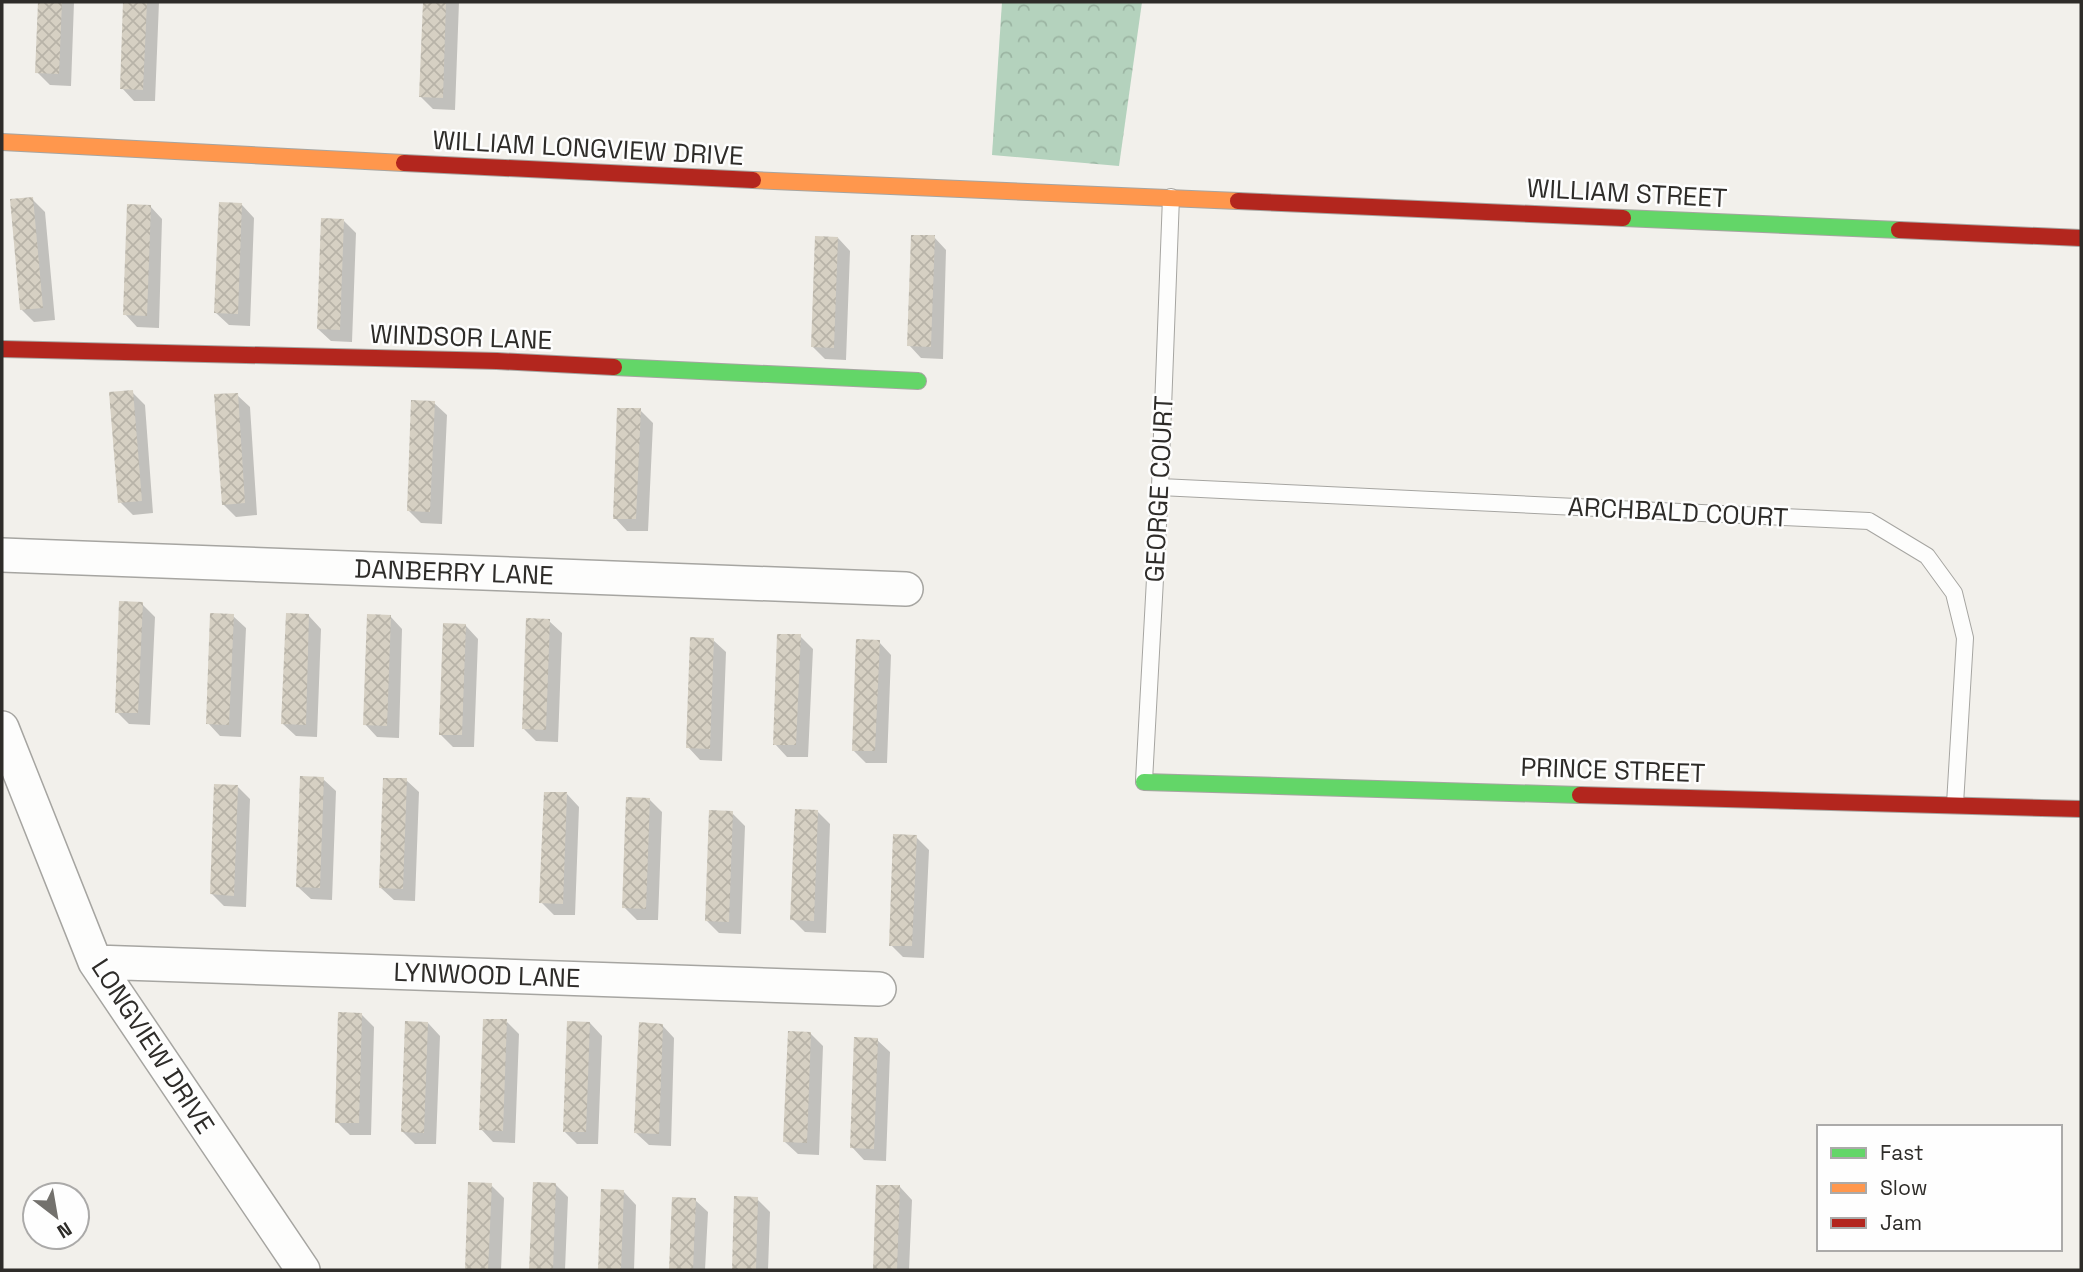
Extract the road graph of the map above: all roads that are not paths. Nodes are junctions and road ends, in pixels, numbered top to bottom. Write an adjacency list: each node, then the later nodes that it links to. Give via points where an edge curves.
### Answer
1 (2, 142): 2 (street, WILLIAM LONGVIEW DRIVE, via 522,170)
2 (1171, 197): 3 (street, WILLIAM STREET); 6 (lane, GEORGE COURT)
3 (2081, 238)
4 (2, 349): 5 (street, WINDSOR LANE, via 497,361)
5 (918, 382)
6 (1160, 487): 10 (lane, GEORGE COURT); 11 (lane, ARCHBALD COURT, via 1870,521 1927,556 1954,593 1965,638)
7 (2, 555): 8 (street, DANBERRY LANE)
8 (906, 589)
9 (2, 728): 13 (street, LONGVIEW DRIVE)
10 (1144, 782): 11 (street, PRINCE STREET)
11 (1955, 804): 12 (street, PRINCE STREET)
12 (2080, 805)
13 (95, 962): 14 (street, LYNWOOD LANE); 15 (street, LONGVIEW DRIVE)
14 (878, 989)
15 (303, 1270)

